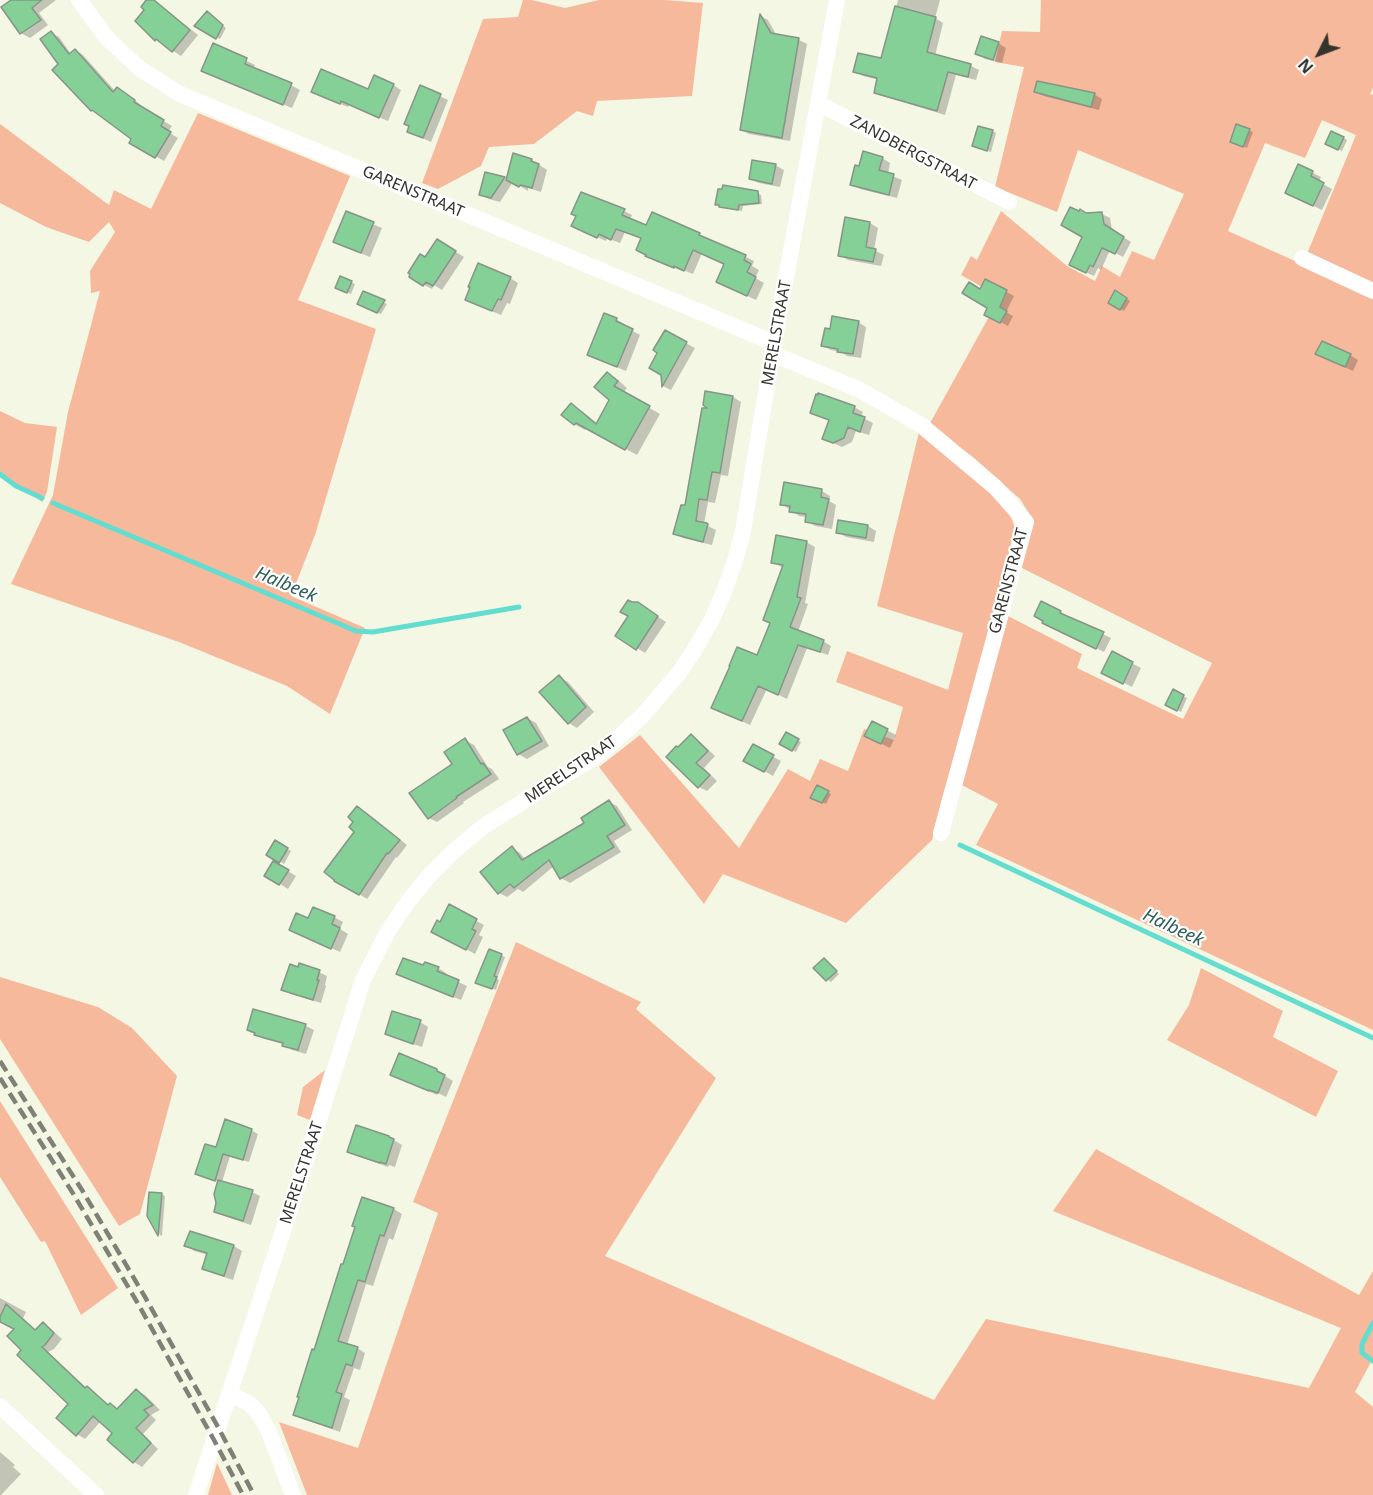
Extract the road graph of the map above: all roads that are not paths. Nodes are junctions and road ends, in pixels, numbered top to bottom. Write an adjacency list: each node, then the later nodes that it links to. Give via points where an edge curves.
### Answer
1 (79, 0): 7 (street, GARENSTRAAT, via 106,37 131,61 180,94)
2 (837, 0): 3 (street, MERELSTRAAT)
3 (818, 103): 4 (street, ZANDBERGSTRAAT); 7 (street, MERELSTRAAT)
4 (1008, 202)
5 (1302, 258): 6 (street)
6 (1373, 291)
7 (773, 348): 8 (street, GARENSTRAAT, via 921,425 994,487 1026,522); 9 (street, MERELSTRAAT, via 743,531 723,594 695,649 642,716 614,743 484,826 455,850 409,900 388,931 363,980)
8 (941, 832)
9 (229, 1394): 12 (street, MERELSTRAAT); 13 (street, via 249,1403 260,1415)
10 (0, 1406): 11 (street)
11 (96, 1495)
12 (196, 1495)
13 (293, 1495)

